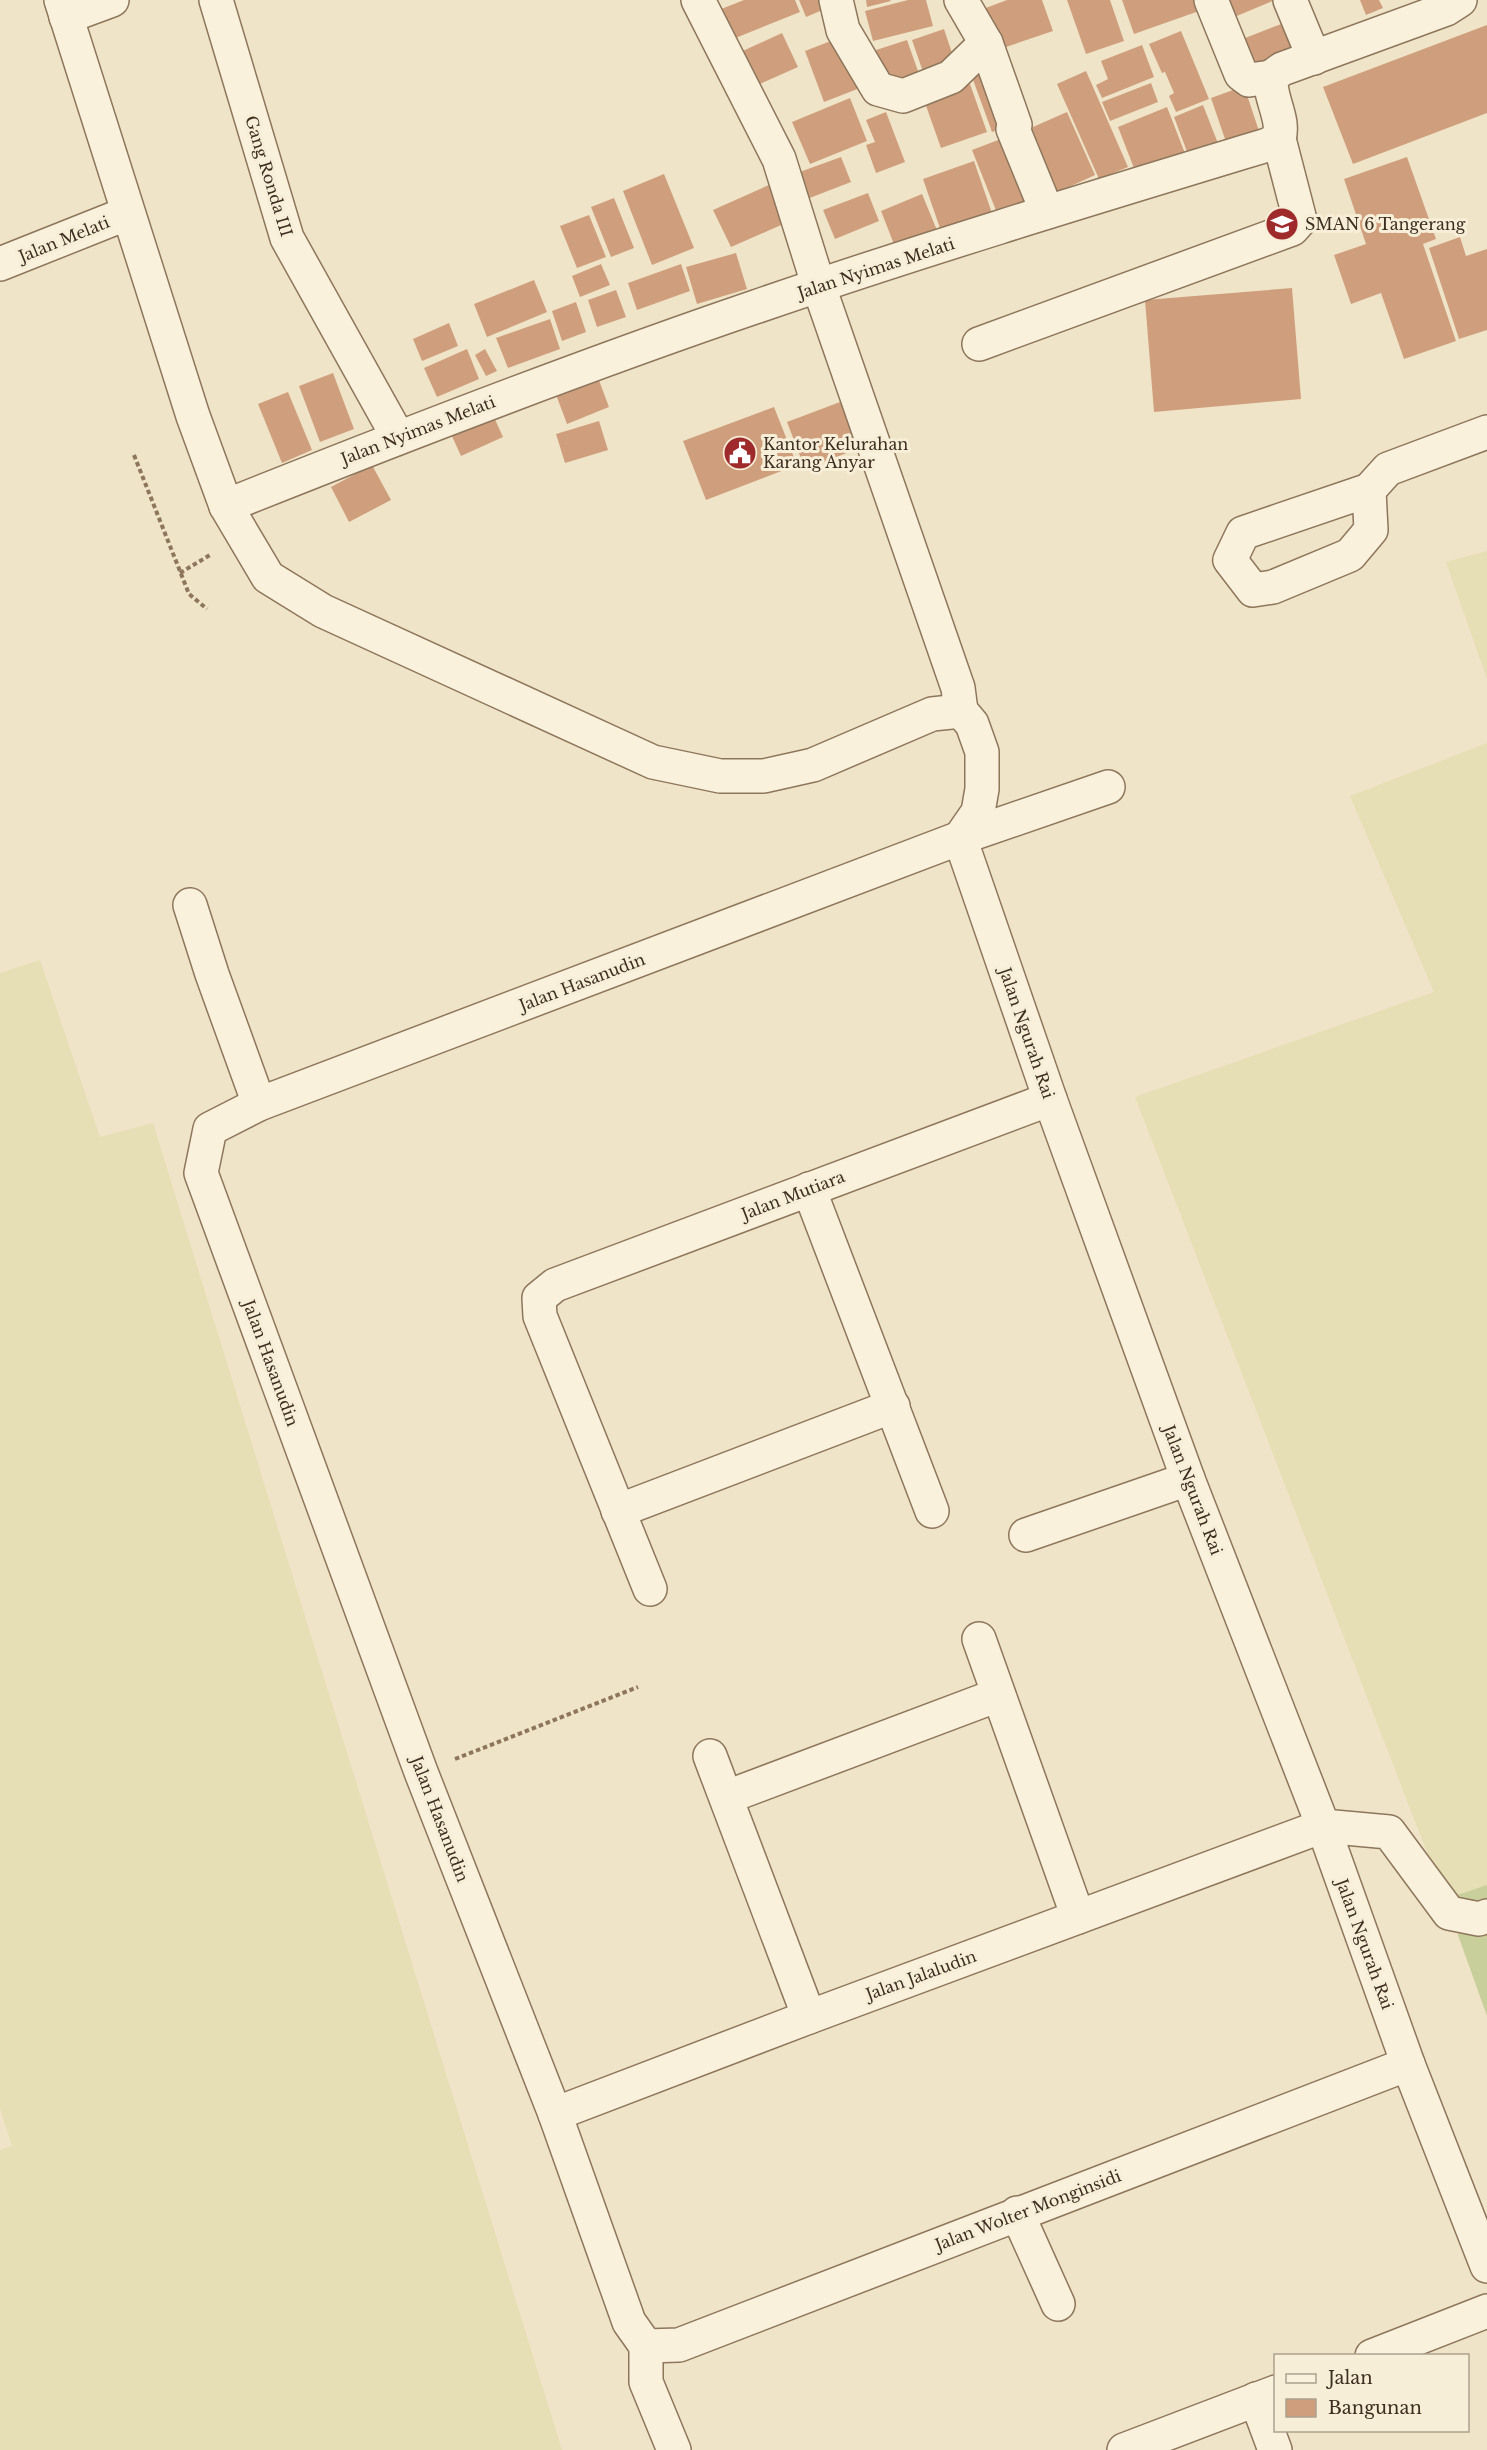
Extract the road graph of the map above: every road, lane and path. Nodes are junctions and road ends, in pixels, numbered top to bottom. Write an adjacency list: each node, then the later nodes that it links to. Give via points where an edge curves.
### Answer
1 (112, 0): 9 (street)
2 (216, 0): 20 (street, Gang Ronda III, via 287,238)
3 (698, 0): 17 (street, via 779,159)
4 (836, 0): 10 (street, via 843,30 878,88 903,96 951,77)
5 (961, 0): 10 (street)
6 (1211, 0): 12 (street, via 1241,74 1249,80)
7 (1290, 0): 11 (street)
8 (1460, 0): 11 (street, via 1446,9)
9 (63, 9): 15 (street)
10 (986, 43): 14 (street, via 1015,125 1013,129)
11 (1314, 58): 12 (street)
12 (1271, 77): 13 (street, via 1270,88 1282,127)
13 (1279, 140): 14 (street, Jalan Nyimas Melati); 18 (street, via 1300,220 1292,230)
14 (1047, 212): 17 (street, Jalan Nyimas Melati)
15 (128, 213): 16 (street, Jalan Melati); 23 (street)
16 (0, 264)
17 (819, 287): 20 (street, Jalan Nyimas Melati, via 756,306); 27 (street, via 958,688)
18 (980, 344)
19 (1487, 432): 22 (street, via 1388,469)
20 (398, 437): 23 (street, Jalan Nyimas Melati)
21 (134, 455): 25 (path)
22 (1369, 490)
23 (226, 506): 27 (street, via 268,577 322,611 653,762 720,776 764,776 813,765 932,714)
24 (220, 549): 25 (path)
25 (180, 573): 26 (path, via 189,594)
26 (207, 609)
27 (961, 711): 29 (street, via 972,724 982,752 982,789 978,812)
28 (1108, 787): 29 (street, Jalan Hasanudin)
29 (960, 838): 31 (street, Jalan Ngurah Rai); 32 (street, Jalan Hasanudin)
30 (190, 905): 32 (street)
31 (1050, 1099): 33 (street, Jalan Mutiara); 35 (street, Jalan Ngurah Rai)
32 (259, 1104): 44 (street, Jalan Hasanudin, via 210,1129 201,1173)
33 (809, 1189): 34 (street); 36 (street, Jalan Mutiara, via 555,1285 539,1298 540,1316)
34 (893, 1406): 36 (street); 37 (street)
35 (1188, 1479): 38 (street); 46 (street, Jalan Ngurah Rai)
36 (618, 1511): 39 (street)
37 (932, 1511)
38 (1026, 1535)
39 (650, 1589)
40 (979, 1639): 42 (street)
41 (638, 1687): 44 (path)
42 (998, 1695): 45 (street); 48 (street)
43 (710, 1756): 45 (street)
44 (421, 1772): 51 (street, Jalan Hasanudin)
45 (727, 1797): 49 (street)
46 (1323, 1826): 47 (street, via 1389,1832 1449,1913 1479,1919); 48 (street, Jalan Jalaludin); 50 (street, Jalan Ngurah Rai)
47 (1487, 1916)
48 (1078, 1917): 49 (street, Jalan Jalaludin)
49 (809, 2017): 51 (street, Jalan Jalaludin)
50 (1408, 2064): 52 (street, Jalan Wolter Monginsidi); 53 (street, Jalan Ngurah Rai)
51 (555, 2114): 56 (street, Jalan Hasanudin, via 629,2322)
52 (1017, 2213): 54 (street); 56 (street, Jalan Wolter Monginsidi, via 679,2345)
53 (1487, 2266)
54 (1058, 2304)
55 (1487, 2311): 57 (street)
56 (646, 2346): 59 (street, via 646,2382)
57 (1375, 2354)
58 (1266, 2395): 60 (street); 61 (street)
59 (674, 2450)
60 (1124, 2450)
61 (1275, 2450)

